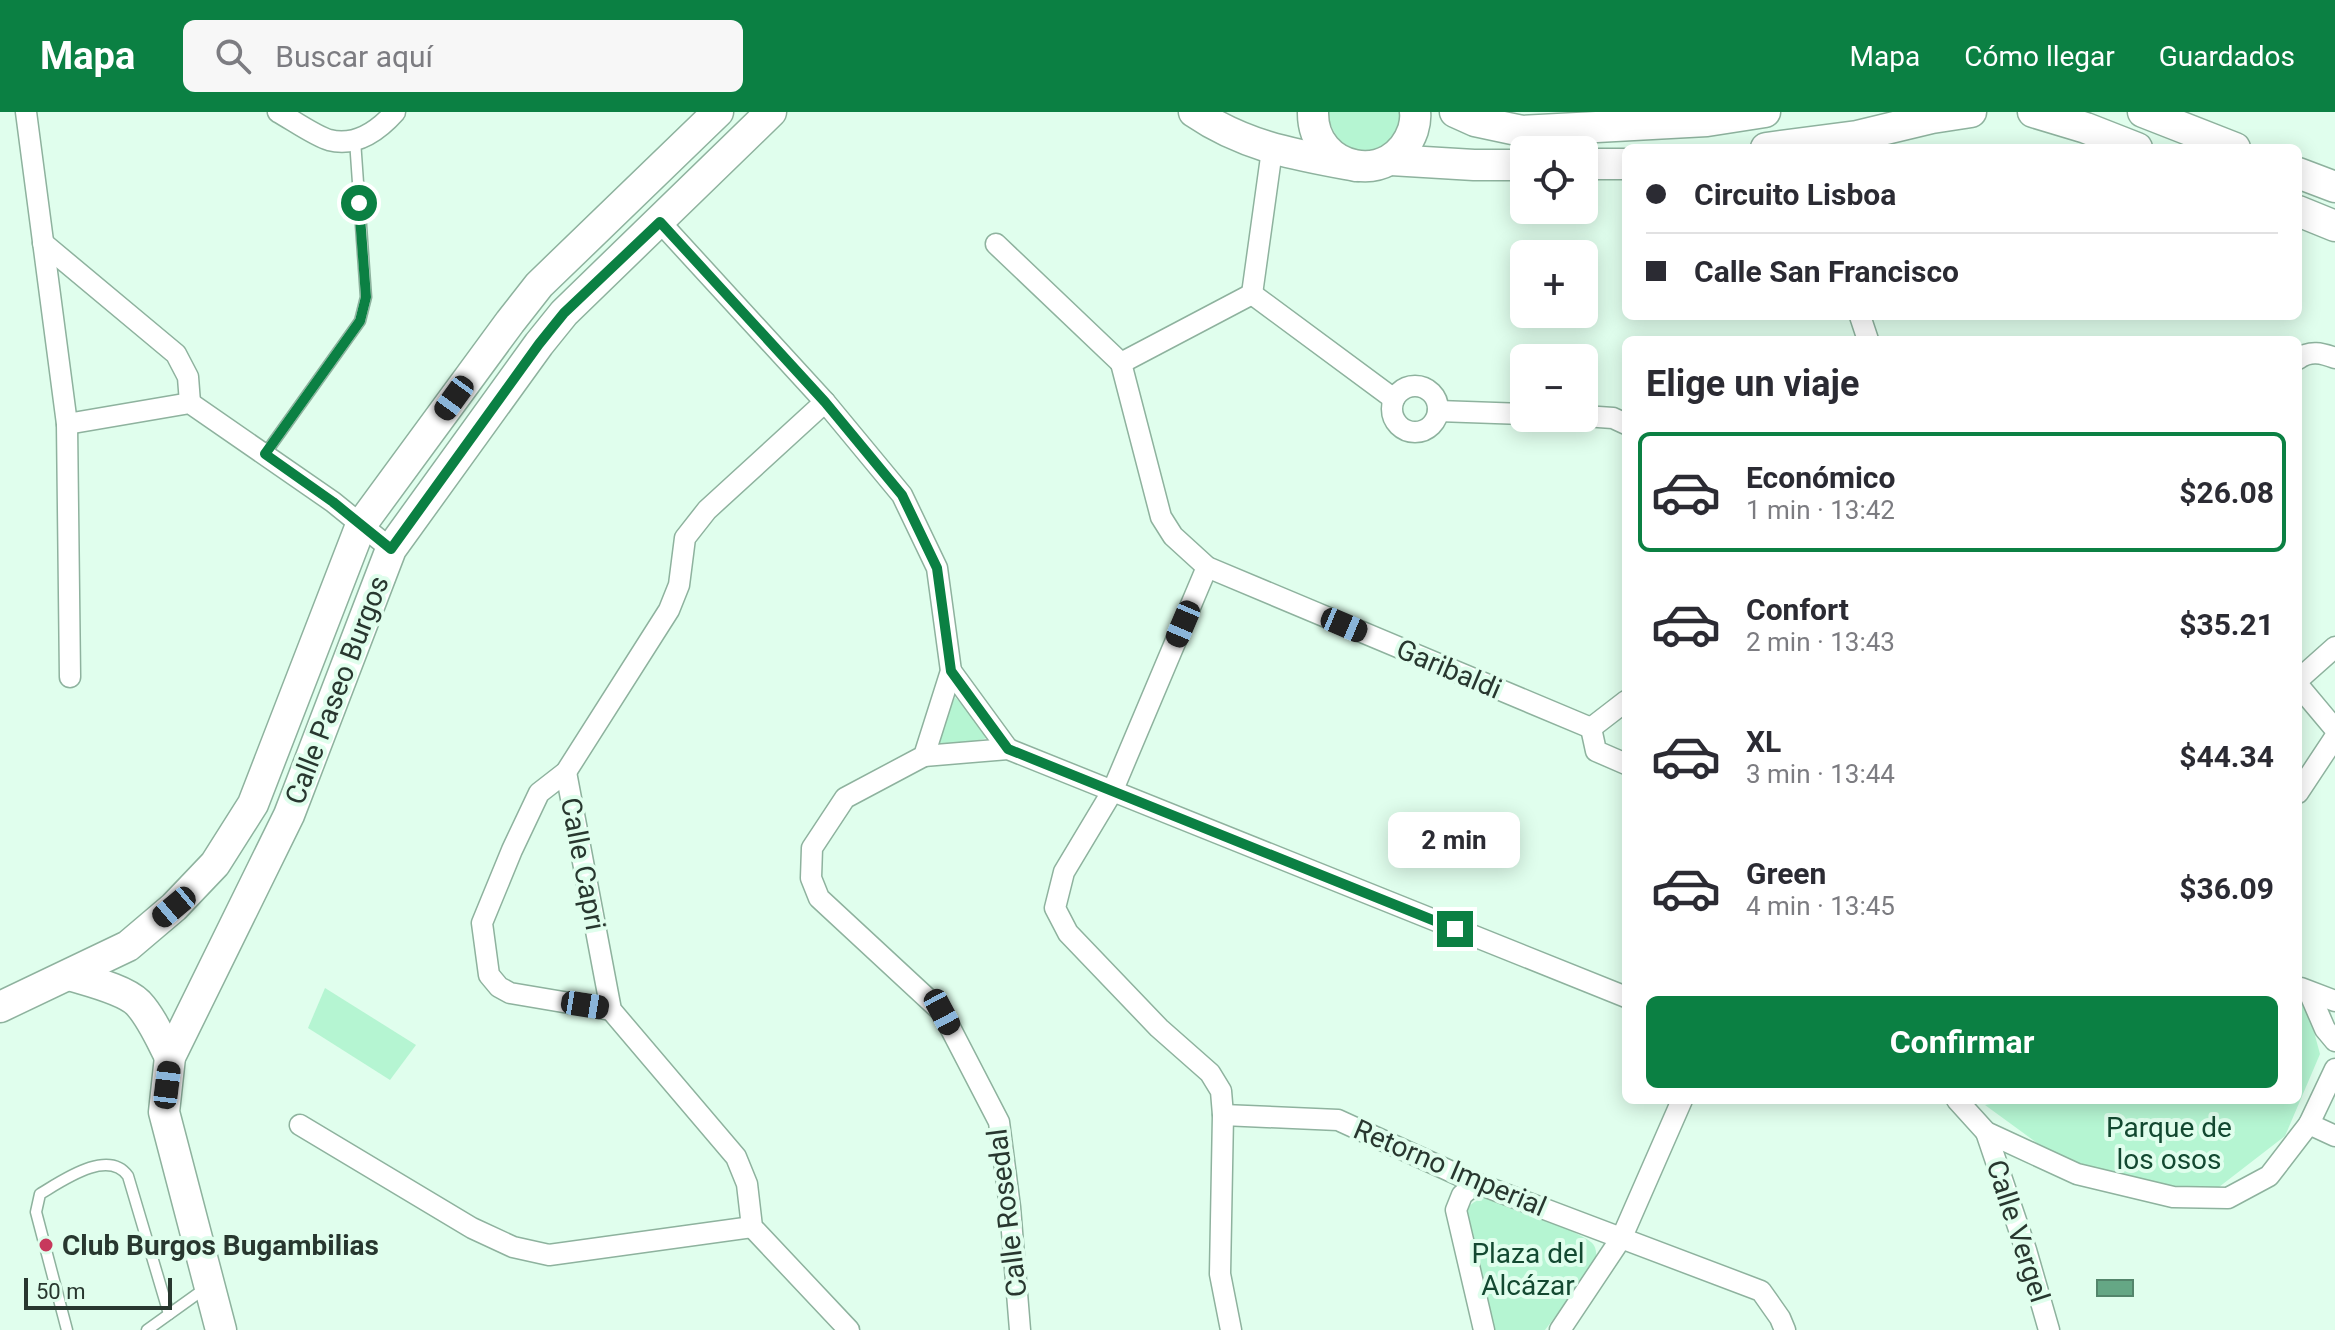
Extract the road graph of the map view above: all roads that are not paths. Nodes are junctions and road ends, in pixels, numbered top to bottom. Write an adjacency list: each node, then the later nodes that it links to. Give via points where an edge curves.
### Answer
1 (26, 112): 33 (street)
2 (278, 112): 17 (street, via 328,140)
3 (395, 112): 17 (street, via 380,129)
4 (718, 112): 35 (street, Calle Paseo Burgos)
5 (771, 112): 31 (street, Calle Paseo Burgos)
6 (1194, 112): 22 (street)
7 (1313, 112): 27 (street, via 1320,144 1336,159)
8 (1415, 112): 23 (street, via 1408,142)
9 (1455, 112): 10 (street, via 1522,131 1707,121)
10 (1765, 112)
11 (1971, 112): 14 (street)
12 (2143, 112): 21 (street)
13 (2046, 114): 16 (street)
14 (1932, 115): 15 (street)
15 (1893, 119): 18 (street)
16 (2087, 120): 20 (street)
17 (355, 140): 51 (lane, via 366,297 360,321)
18 (1854, 142): 19 (street)
19 (1825, 144)
20 (2130, 144)
21 (2225, 144)
22 (1272, 150): 27 (street); 36 (street)
23 (1391, 160): 26 (street); 27 (street)
24 (1598, 164): 25 (street)
25 (1622, 164)
26 (1510, 165)
27 (1356, 166)
28 (2302, 175): 29 (street)
29 (2335, 187)
30 (2302, 213): 32 (street)
31 (660, 222): 37 (street, Calle Paseo Burgos); 44 (street)
32 (2335, 226)
33 (43, 243): 45 (street, via 176,354 188,377); 50 (street)
34 (996, 244): 42 (street)
35 (539, 285): 37 (street, via 546,304); 38 (street, Calle Paseo Burgos)
36 (1252, 294): 42 (street); 43 (street)
37 (564, 313): 39 (street, Calle Paseo Burgos)
38 (510, 322): 39 (street, via 531,326); 52 (street, Calle Paseo Burgos)
39 (539, 344): 53 (street, Calle Paseo Burgos)
40 (2302, 356): 41 (street, via 2318,352)
41 (2335, 358)
42 (1121, 363): 54 (street, Garibaldi, via 1161,517 1173,536)
43 (1394, 399): 46 (street, via 1405,388 1421,387 1434,396); 46 (street, via 1393,415 1409,431 1425,430)
44 (825, 402): 56 (street, via 902,495 937,568); 67 (street, Calle Capri, via 707,510 685,538 679,585 669,610)
45 (190, 403): 50 (street); 51 (street)
46 (1438, 411): 47 (street)
47 (1510, 414)
48 (1598, 417): 49 (street)
49 (1622, 422)
50 (67, 424): 57 (street)
51 (265, 454): 52 (street)
52 (361, 525): 53 (street); 70 (street, Calle Paseo Burgos)
53 (391, 549): 71 (street, Calle Paseo Burgos)
54 (1207, 567): 61 (street, Garibaldi); 69 (street)
55 (2335, 647): 58 (street)
56 (951, 671): 64 (street); 65 (street)
57 (70, 677)
58 (2302, 679)
59 (2302, 688): 62 (street)
60 (1622, 704): 61 (street)
61 (1591, 728): 66 (street, via 1596,751)
62 (2335, 729)
63 (2335, 737): 68 (street)
64 (1008, 749): 65 (street); 69 (street)
65 (924, 756): 97 (street, Calle Rosedal, via 845,798 812,848 811,878 819,898 942,1012 999,1122)
66 (1622, 762)
67 (566, 772): 77 (street, Calle Capri); 77 (street, via 539,793 482,923 489,975 510,993)
68 (2302, 787)
69 (1112, 792): 74 (street); 83 (street, via 1064,872 1055,908 1068,933 1210,1073 1221,1091)
70 (253, 804): 71 (street); 72 (street, Calle Paseo Burgos, via 215,864 174,907 128,946)
71 (289, 815): 79 (street, Calle Paseo Burgos)
72 (69, 975): 76 (street, Calle Paseo Burgos); 79 (street, via 137,1001)
73 (2304, 989): 75 (street); 78 (street)
74 (1622, 995)
75 (2335, 1001)
76 (0, 1007)
77 (611, 1010): 89 (street, Calle Capri, via 736,1157 747,1184)
78 (2335, 1041)
79 (170, 1057): 91 (street, Calle Paseo Burgos, via 164,1112)
80 (2335, 1069): 84 (street)
81 (1680, 1104): 90 (street)
82 (1961, 1104): 86 (street)
83 (1223, 1115): 88 (street, Retorno Imperial, via 1338,1120); 98 (street, via 1220,1274)
84 (2309, 1124): 86 (street, via 2269,1176 2228,1198 2173,1197 2077,1174); 87 (street)
85 (300, 1125): 89 (street, via 513,1247 549,1255)
86 (1986, 1132): 102 (street, Calle Vergel)
87 (2335, 1136)
88 (1476, 1183): 90 (street, Retorno Imperial); 99 (street, via 1462,1195 1456,1210)
89 (752, 1227): 96 (street)
90 (1622, 1237): 100 (street); 101 (street, Retorno Imperial, via 1761,1291)
91 (209, 1286): 92 (lane); 95 (street, Calle Paseo Burgos)
92 (169, 1314): 93 (lane, via 128,1176 122,1167 112,1165 80,1170 40,1194 36,1212); 94 (lane)
93 (67, 1330)
94 (147, 1330)
95 (221, 1330)
96 (849, 1330)
97 (1020, 1330)
98 (1231, 1330)
99 (1484, 1330)
100 (1560, 1330)
101 (1785, 1330)
102 (2049, 1330)

